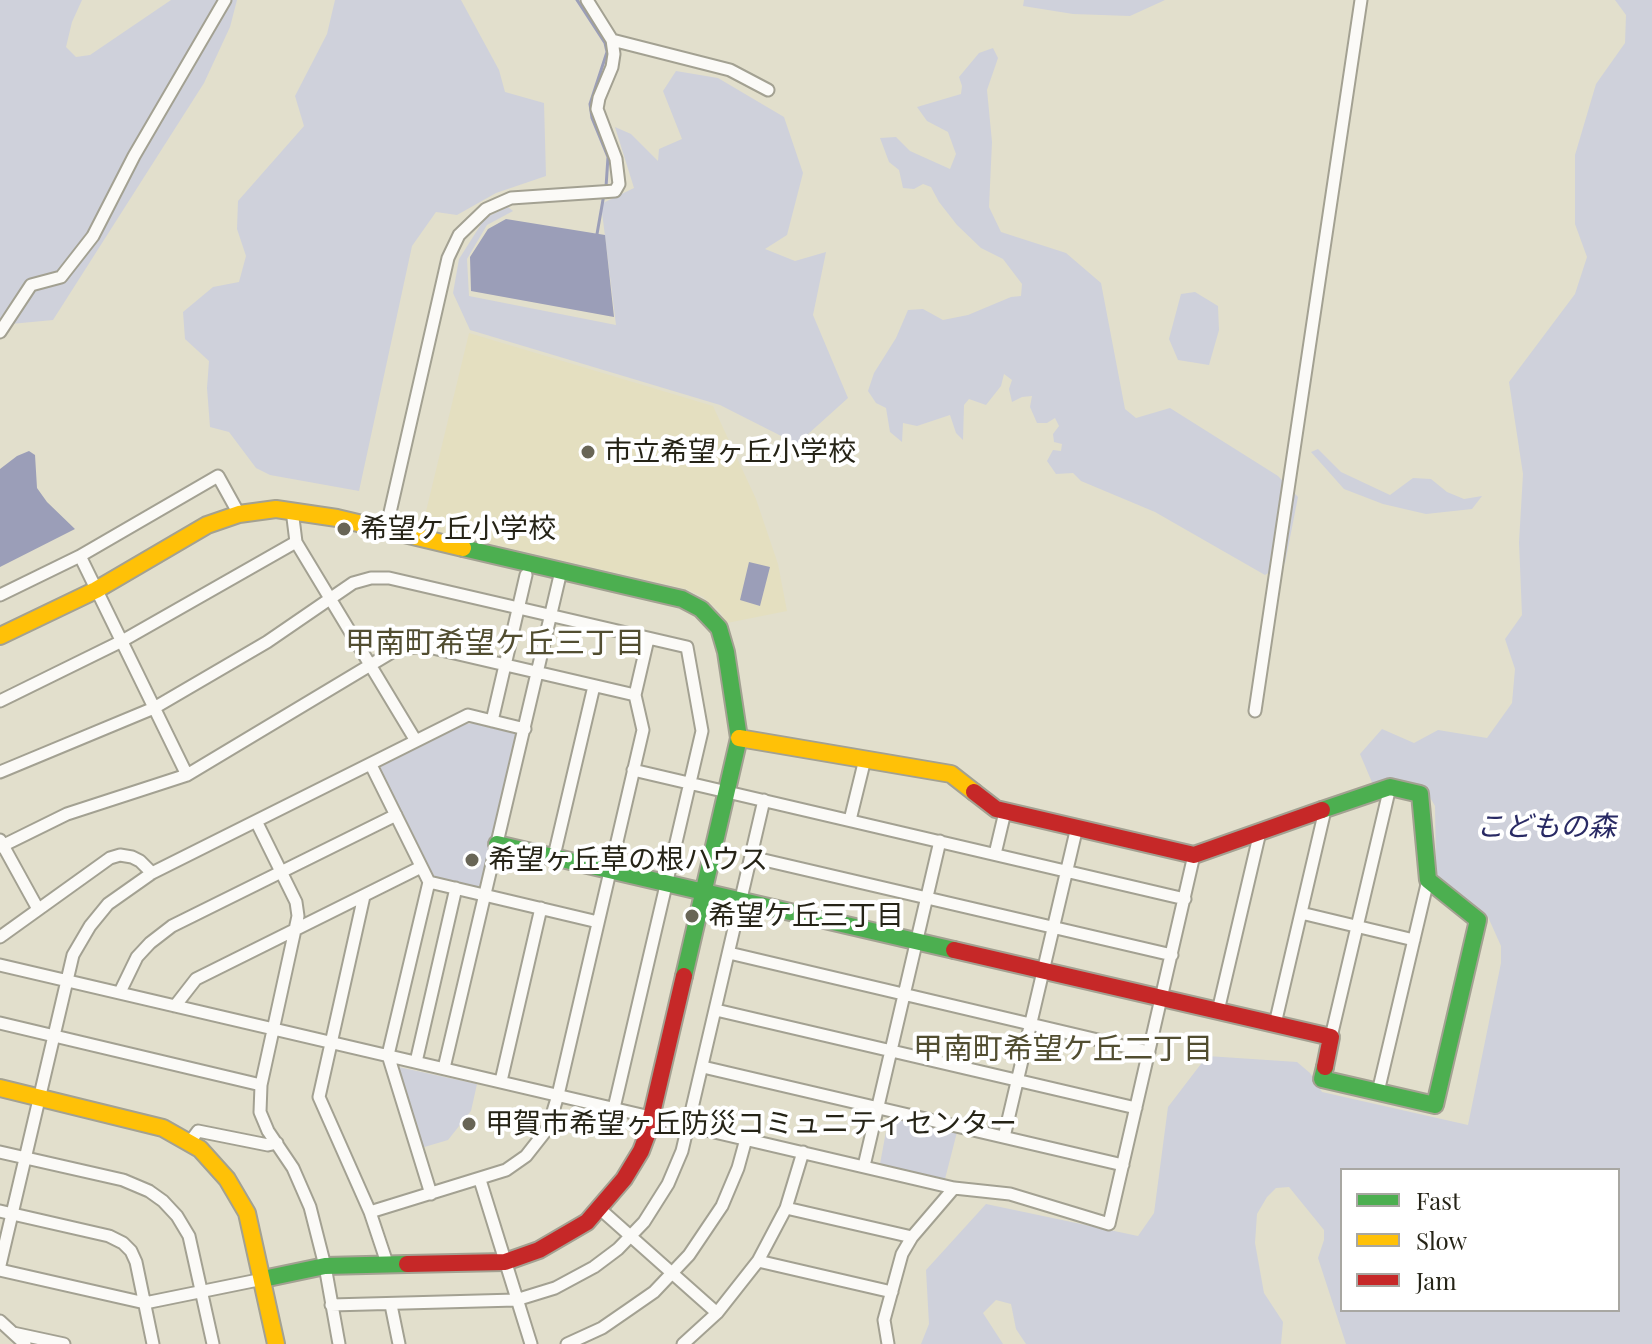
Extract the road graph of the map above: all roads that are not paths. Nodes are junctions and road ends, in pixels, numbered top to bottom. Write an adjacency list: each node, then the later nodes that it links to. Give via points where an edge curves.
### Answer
1 (225, 0): 6 (street, via 93,236 61,277 31,285)
2 (587, 0): 4 (street)
3 (1361, 0): 29 (street)
4 (612, 40): 5 (street, via 730,70); 9 (street, via 612,67 597,109 616,159 619,184 612,192 511,198 486,209 459,235 448,258)
5 (768, 90)
6 (0, 332)
7 (292, 510): 8 (street); 9 (street); 10 (street)
8 (239, 514): 11 (street, via 218,476); 14 (street, via 207,525)
9 (386, 530): 12 (street)
10 (296, 542): 16 (street); 21 (street)
11 (80, 556): 14 (street); 15 (street)
12 (561, 571): 18 (street); 32 (street, via 682,599 712,618 723,638)
13 (526, 575): 17 (street)
14 (96, 590): 19 (street); 21 (street)
15 (0, 595)
16 (330, 598): 17 (street, via 353,583 380,577); 22 (street); 28 (street)
17 (518, 608): 18 (street); 23 (street)
18 (550, 616): 20 (street); 24 (street)
19 (0, 636)
20 (648, 639): 26 (street); 39 (street, via 687,647 702,731)
21 (122, 641): 27 (street); 28 (street)
22 (370, 664): 23 (street, via 397,649 417,646); 33 (street); 38 (street)
23 (505, 664): 24 (street); 30 (street)
24 (537, 672): 25 (street); 31 (street)
25 (594, 686): 26 (street); 55 (street)
26 (635, 695): 36 (street, via 643,730)
27 (0, 701)
28 (154, 708): 37 (street); 38 (street)
29 (1255, 711)
30 (492, 721): 31 (street); 33 (street, via 468,715)
31 (525, 729): 52 (street)
32 (739, 738): 34 (street); 41 (street)
33 (416, 741): 35 (street)
34 (865, 759): 44 (street, via 951,774); 46 (street)
35 (371, 765): 45 (street); 47 (street)
36 (633, 770): 39 (street); 58 (street)
37 (0, 772)
38 (187, 775): 51 (street, via 67,814)
39 (690, 783): 41 (street); 64 (street)
40 (1390, 787): 43 (street); 62 (street, via 1420,794); 76 (street)
41 (727, 792): 42 (street); 66 (street)
42 (764, 800): 46 (street); 56 (street)
43 (1325, 810): 49 (street); 74 (street)
44 (1005, 812): 48 (street); 53 (street)
45 (396, 815): 57 (street); 60 (street)
46 (850, 820): 50 (street)
47 (256, 821): 60 (street); 61 (street)
48 (1077, 827): 54 (street); 59 (street)
49 (1260, 832): 54 (street); 92 (street)
50 (940, 841): 53 (street); 69 (street)
51 (1, 844): 73 (street)
52 (497, 844): 55 (street); 67 (street)
53 (995, 854): 59 (street)
54 (1194, 855): 70 (street)
55 (554, 856): 58 (street)
56 (751, 857): 69 (street); 71 (street)
57 (421, 867): 63 (street); 68 (street)
58 (610, 869): 64 (street); 75 (street)
59 (1066, 871): 70 (street); 77 (street)
60 (281, 872): 78 (street, via 298,909); 87 (street, via 164,932 137,957)
61 (152, 873): 73 (street, via 136,859 116,856); 86 (street, via 120,893 96,917 73,955)
62 (1428, 880): 81 (street); 110 (street, via 1478,920 1435,1105)
63 (429, 882): 65 (street); 102 (street)
64 (667, 882): 66 (street); 114 (street)
65 (456, 888): 67 (street); 103 (street)
66 (704, 891): 71 (street); 116 (street)
67 (485, 895): 72 (street); 105 (street)
68 (364, 896): 78 (street); 99 (street)
69 (926, 898): 77 (street); 80 (street)
70 (1185, 899): 83 (street)
71 (742, 900): 80 (street); 82 (street)
72 (541, 908): 75 (street); 107 (street)
73 (38, 909): 79 (street)
74 (1301, 913): 76 (street); 95 (street)
75 (598, 922): 111 (street)
76 (1358, 926): 81 (street); 98 (street)
77 (1053, 928): 83 (street); 85 (street)
78 (297, 929): 90 (street, via 196,979); 96 (street)
79 (0, 937)
80 (916, 940): 85 (street); 88 (street)
81 (1414, 940): 110 (street)
82 (729, 953): 88 (street); 91 (street)
83 (1172, 955): 89 (street)
84 (0, 965): 86 (street)
85 (1044, 970): 89 (street); 94 (street)
86 (66, 980): 87 (street); 97 (street)
87 (120, 992): 90 (street)
88 (903, 994): 94 (street); 100 (street)
89 (1162, 998): 92 (street); 101 (street)
90 (175, 1006): 96 (street)
91 (716, 1010): 100 (street); 104 (street)
92 (1218, 1011): 95 (street)
93 (0, 1023): 97 (street)
94 (1031, 1024): 101 (street); 106 (street)
95 (1275, 1024): 98 (street)
96 (275, 1028): 99 (street); 108 (street)
97 (53, 1036): 108 (street); 112 (street)
98 (1331, 1037): 110 (street, via 1322,1079)
99 (330, 1042): 102 (street); 133 (street, via 319,1097)
100 (890, 1050): 106 (street); 113 (street)
101 (1149, 1052): 115 (street)
102 (388, 1055): 103 (street); 129 (street)
103 (416, 1062): 105 (street)
104 (703, 1067): 113 (street); 117 (street)
105 (444, 1068): 107 (street)
106 (1017, 1080): 115 (street); 118 (street)
107 (501, 1081): 111 (street)
108 (261, 1085): 121 (street, via 260,1112)
109 (0, 1088): 112 (street)
110 (1378, 1092)
111 (558, 1095): 114 (street); 127 (street, via 548,1128 526,1156)
112 (38, 1096): 120 (street, via 163,1128); 124 (street)
113 (877, 1107): 118 (street); 126 (street)
114 (614, 1108): 116 (street)
115 (1136, 1108): 125 (street)
116 (652, 1117): 117 (street); 131 (street, via 641,1151)
117 (689, 1126): 119 (street); 134 (street, via 674,1174)
118 (1004, 1137): 125 (street)
119 (746, 1139): 123 (street); 141 (street, via 722,1206)
120 (189, 1143): 121 (street, via 198,1131); 142 (street, via 227,1179 247,1213)
121 (277, 1143): 138 (street, via 305,1194)
122 (0, 1152): 124 (street)
123 (803, 1152): 126 (street); 130 (street)
124 (25, 1158): 132 (street); 143 (street, via 123,1180 155,1195 184,1227)
125 (1123, 1165): 128 (street, via 1109,1224 1010,1194)
126 (864, 1166): 128 (street)
127 (480, 1180): 129 (street); 137 (street)
128 (954, 1188): 135 (street)
129 (431, 1194): 133 (street)
130 (786, 1208): 135 (street); 136 (street)
131 (600, 1209): 134 (street); 137 (street, via 552,1244)
132 (6, 1212): 140 (street); 146 (street, via 123,1243 134,1256)
133 (370, 1212): 139 (street)
134 (631, 1236): 141 (street); 145 (street, via 580,1275)
135 (912, 1237): 144 (street, via 898,1263)
136 (758, 1261): 144 (street); 149 (street)
137 (505, 1262): 139 (street); 145 (street)
138 (325, 1266): 139 (street); 142 (street); 147 (street)
139 (388, 1266)
140 (0, 1267): 146 (street)
141 (673, 1273): 149 (street); 160 (street, via 615,1320)
142 (263, 1279): 143 (street); 156 (street)
143 (202, 1292): 146 (street); 155 (street)
144 (892, 1292): 162 (street, via 884,1320)
145 (516, 1300): 148 (street); 159 (street)
146 (145, 1303): 154 (street)
147 (331, 1305): 148 (street); 157 (street)
148 (391, 1305): 158 (street)
149 (717, 1313): 161 (street)
150 (0, 1321): 151 (street)
151 (13, 1333): 152 (street); 153 (street)
152 (25, 1344)
153 (64, 1344)
154 (153, 1344)
155 (213, 1344)
156 (276, 1344)
157 (339, 1344)
158 (399, 1344)
159 (531, 1344)
160 (567, 1344)
161 (683, 1344)
162 (888, 1344)

